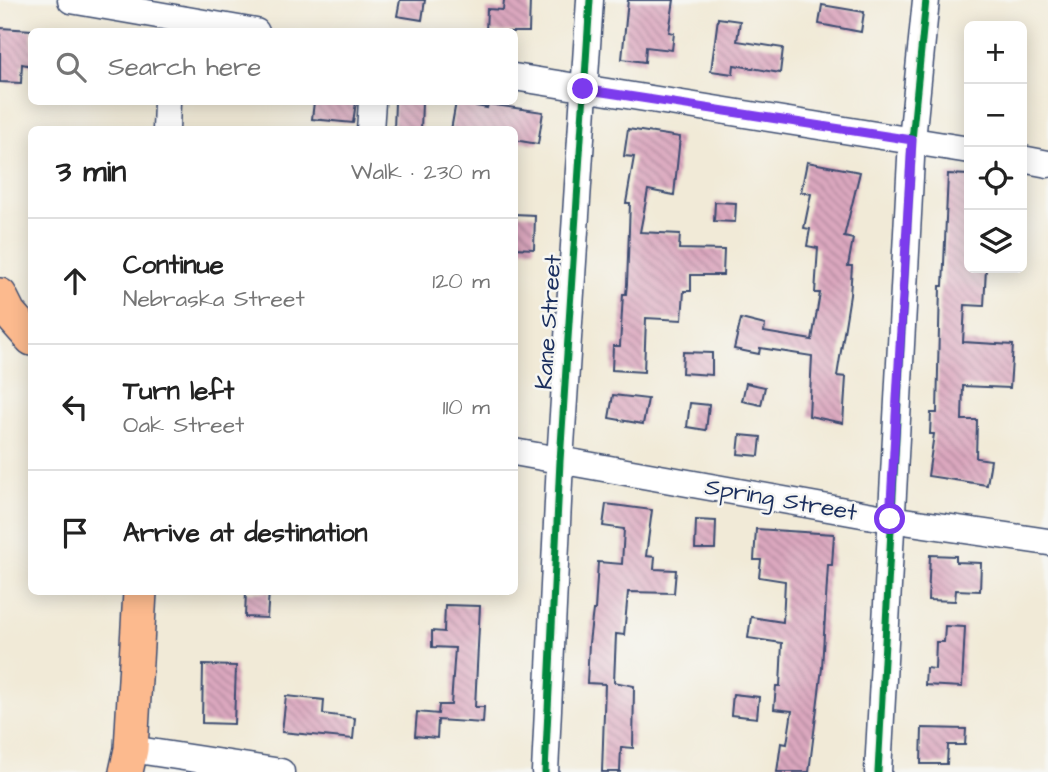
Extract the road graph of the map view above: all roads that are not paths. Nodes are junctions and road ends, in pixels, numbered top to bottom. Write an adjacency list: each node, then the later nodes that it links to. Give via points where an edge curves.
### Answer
1 (71, 0): 4 (street)
2 (590, 0): 7 (street, Kane Street)
3 (926, 0): 12 (street)
4 (172, 16): 5 (street)
5 (235, 28)
6 (518, 78): 7 (street)
7 (583, 89): 12 (street); 21 (street, Kane Street)
8 (167, 105): 10 (street)
9 (372, 105): 11 (street)
10 (166, 126)
11 (370, 126)
12 (912, 140): 13 (street); 22 (street)
13 (964, 149)
14 (1027, 160): 15 (street)
15 (1048, 164)
16 (0, 290): 18 (main road)
17 (0, 295): 19 (main road)
18 (28, 314)
19 (28, 334)
20 (518, 453): 21 (street, Spring Street)
21 (560, 461): 22 (street, Spring Street); 28 (street, Kane Street)
22 (890, 519): 23 (street, Spring Street); 29 (street)
23 (1048, 542)
24 (138, 600): 25 (main road)
25 (129, 761): 26 (street)
26 (202, 766): 27 (street)
27 (281, 772)
28 (545, 772)
29 (878, 772)

